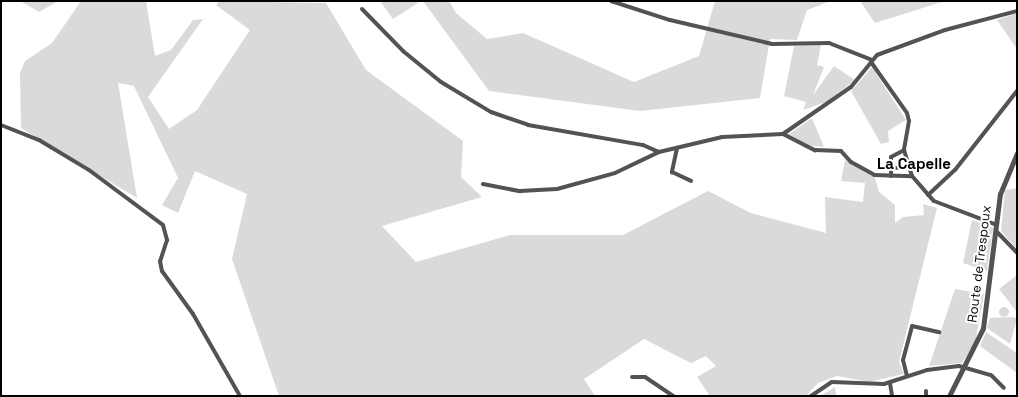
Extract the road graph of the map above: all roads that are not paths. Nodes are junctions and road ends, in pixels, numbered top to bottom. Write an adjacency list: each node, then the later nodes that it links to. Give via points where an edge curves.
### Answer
1 (611, 1): 4 (street, via 670,20 772,44 829,43)
2 (362, 9): 10 (street, via 403,51 441,82 491,112 528,125 643,145)
3 (1017, 11): 4 (street, via 944,30)
4 (871, 61): 7 (street, via 851,87); 9 (street, via 908,117)
5 (1017, 91): 18 (street, via 955,170)
6 (1, 125): 28 (street, via 39,140 89,170 163,225 167,240 160,261 170,287 194,314)
7 (783, 134): 8 (street, via 722,137); 14 (street, via 814,150 840,151 863,170 874,175)
8 (677, 148): 10 (street); 16 (street, via 672,172)
9 (904, 150): 12 (street); 13 (street, via 891,157)
10 (658, 152): 17 (street, via 615,173 557,189 520,191)
11 (1017, 153): 19 (street, Route de Trespoux, via 1000,194)
12 (910, 165): 13 (street); 15 (street)
13 (891, 169): 14 (street)
14 (891, 176): 15 (street)
15 (912, 176): 18 (street)
16 (691, 181)
17 (483, 184)
18 (928, 195): 19 (street, via 950,209)
19 (998, 225): 20 (street, Route de Trespoux)
20 (997, 232): 21 (street); 23 (street, Route de Trespoux, via 984,328)
21 (1017, 253)
22 (939, 332): 25 (street, via 912,326 903,360)
23 (965, 367): 25 (street, via 927,370); 27 (street, via 991,375); 32 (street, Route de Trespoux)
24 (632, 376): 29 (street, via 646,377)
25 (907, 376): 26 (street)
26 (890, 383): 30 (street, via 832,382); 31 (street)
27 (1004, 388)
28 (240, 396)
29 (673, 396)
30 (811, 396)
31 (892, 396)
32 (949, 396)

